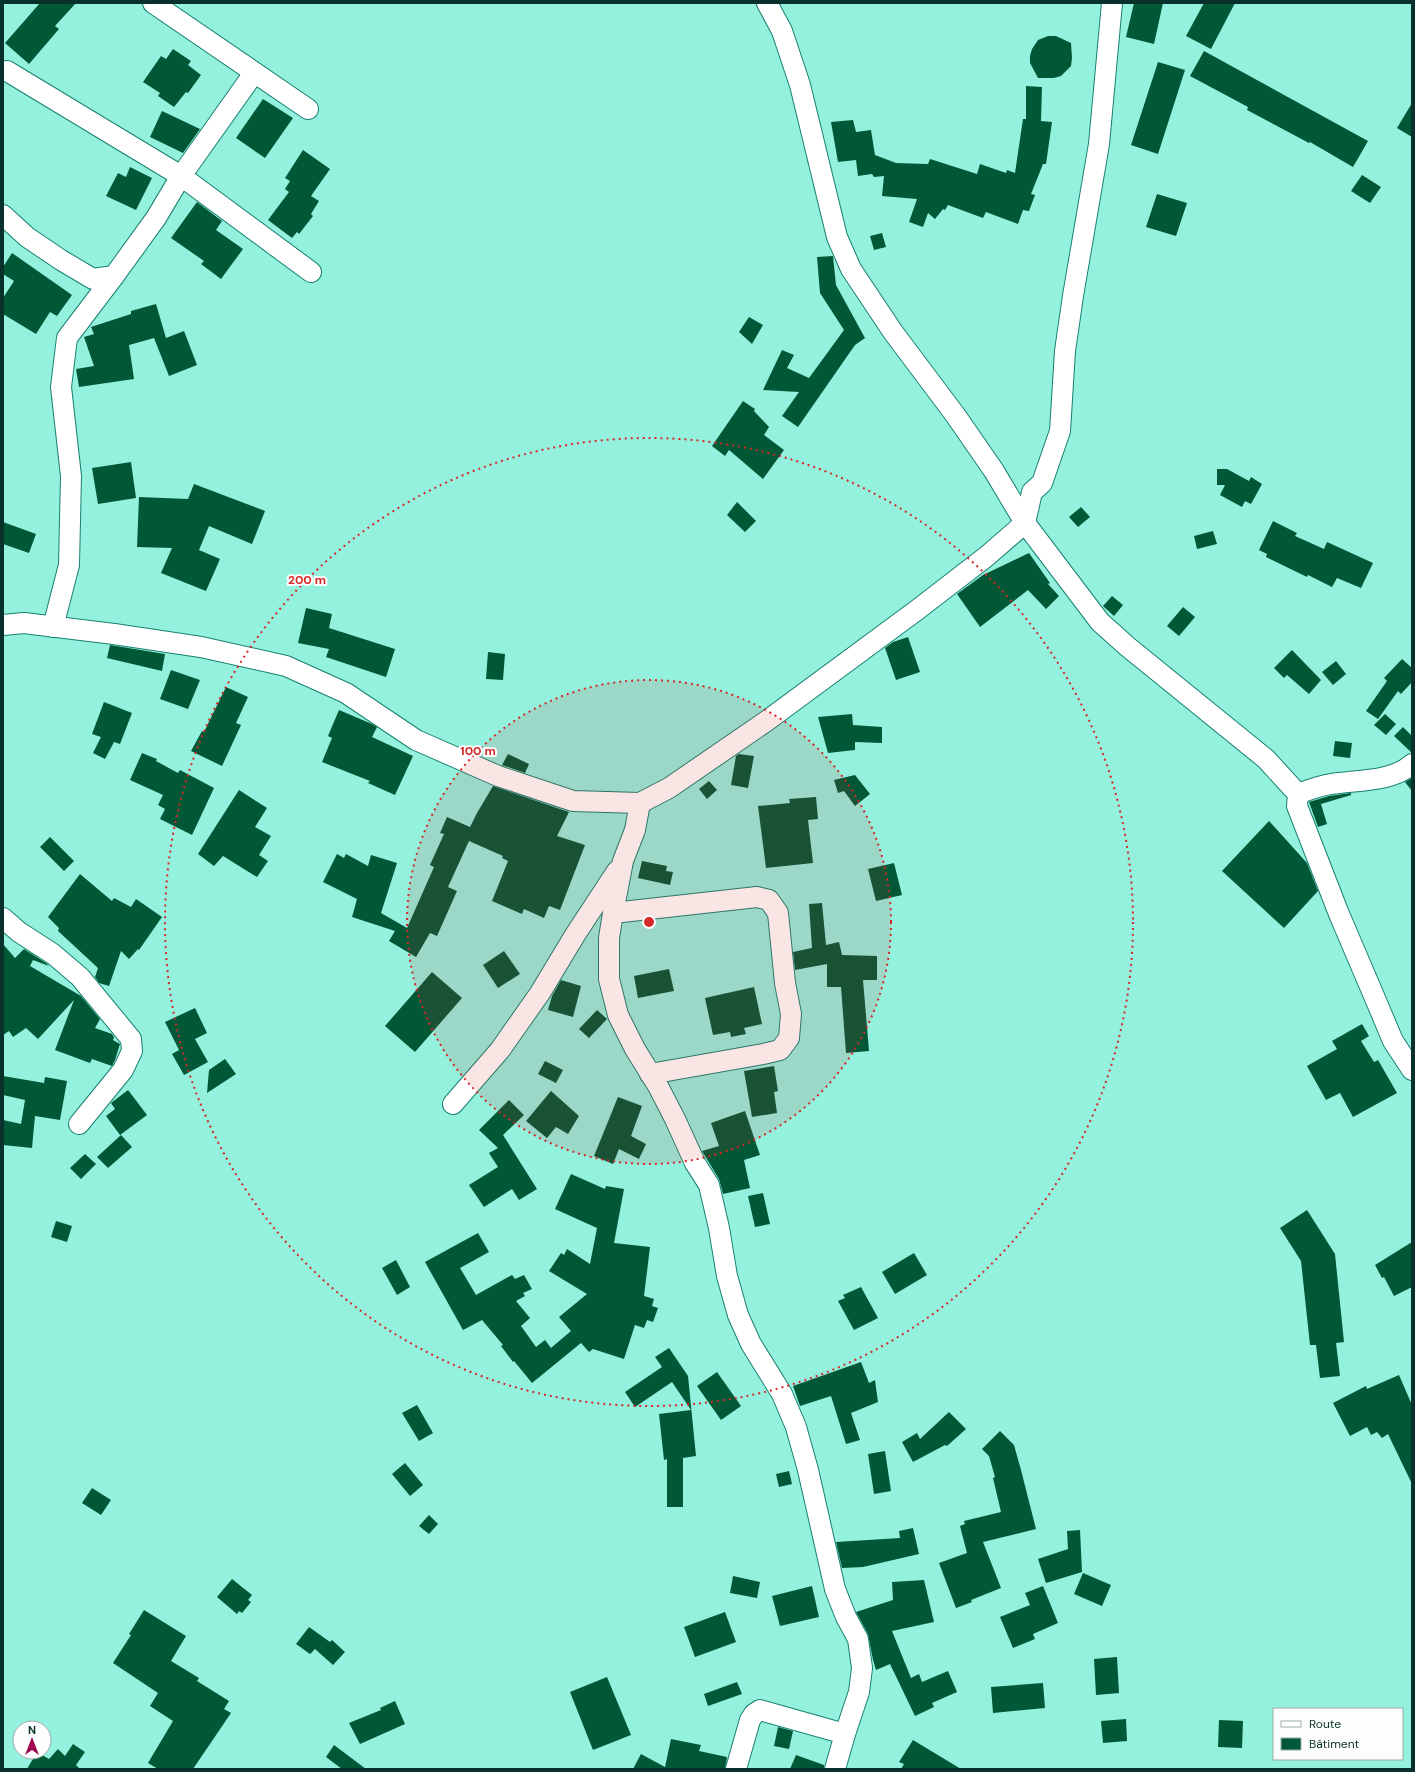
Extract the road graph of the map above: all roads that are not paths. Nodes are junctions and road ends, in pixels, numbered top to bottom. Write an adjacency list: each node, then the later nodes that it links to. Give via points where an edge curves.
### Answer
1 (153, 3): 5 (street)
2 (767, 3): 11 (street, via 782,31 800,85 837,237 851,269 893,332 994,471)
3 (1112, 3): 11 (street, via 1099,144 1065,351 1060,431 1042,483 1032,492)
4 (4, 70): 7 (street)
5 (254, 73): 6 (street); 7 (street)
6 (308, 109)
7 (181, 176): 9 (street); 10 (street, via 156,218)
8 (6, 220): 10 (street, via 32,241 94,279)
9 (311, 272)
10 (114, 276): 13 (street, via 67,338 61,387 71,476 69,566)
11 (1025, 523): 15 (street, via 1100,622 1266,759); 16 (street, via 917,610 768,720 668,788)
12 (3, 625): 13 (street, via 24,623)
13 (53, 627): 16 (street, via 201,647 286,666 346,693 416,740 498,776 573,802)
14 (1412, 764): 15 (street, via 1406,770 1376,779 1329,784)
15 (1298, 794): 20 (street, via 1297,806 1339,914 1393,1041)
16 (640, 802): 17 (street, via 635,830)
17 (623, 861): 18 (street); 22 (street, via 540,993 500,1050)
18 (613, 913): 21 (street, via 609,938 609,979 618,1015); 21 (street, via 758,897 769,900 778,913 791,1014 789,1038 780,1050)
19 (3, 918): 23 (street, via 80,977 131,1039 132,1051 123,1070)
20 (1412, 1070)
21 (650, 1074): 24 (street, via 675,1119 695,1163 709,1185 727,1276 738,1315 751,1344 782,1394 796,1426 835,1589 858,1639 862,1668 859,1692)
22 (453, 1104)
23 (80, 1124)
24 (844, 1734): 25 (street, via 760,1710 750,1720); 26 (street)
25 (736, 1769)
26 (835, 1769)

